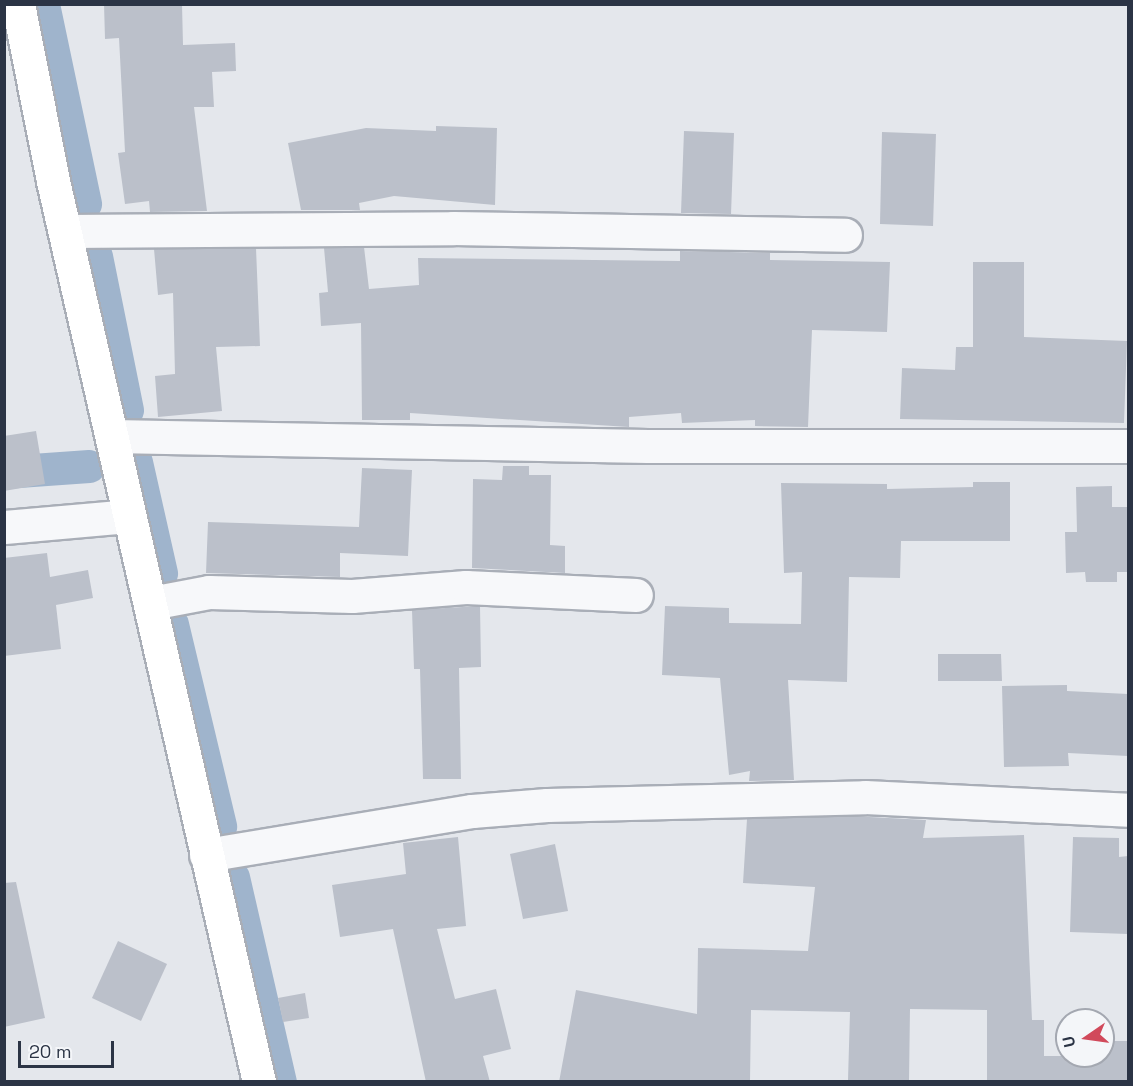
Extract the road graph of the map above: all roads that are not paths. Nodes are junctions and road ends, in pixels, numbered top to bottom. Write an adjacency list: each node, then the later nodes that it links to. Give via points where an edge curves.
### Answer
1 (18, 4): 2 (main road)
2 (66, 231): 3 (street, via 453,228); 4 (main road)
3 (845, 235)
4 (112, 436): 5 (street, via 648,447); 6 (main road)
5 (1128, 446)
6 (129, 516): 7 (street); 9 (main road)
7 (4, 527)
8 (636, 595): 9 (street, via 466,587 352,596 209,592)
9 (151, 603): 11 (main road)
10 (1128, 810): 11 (street, via 866,797 547,805 472,811)
11 (206, 855): 12 (main road, via 234,958)
12 (259, 1082)

